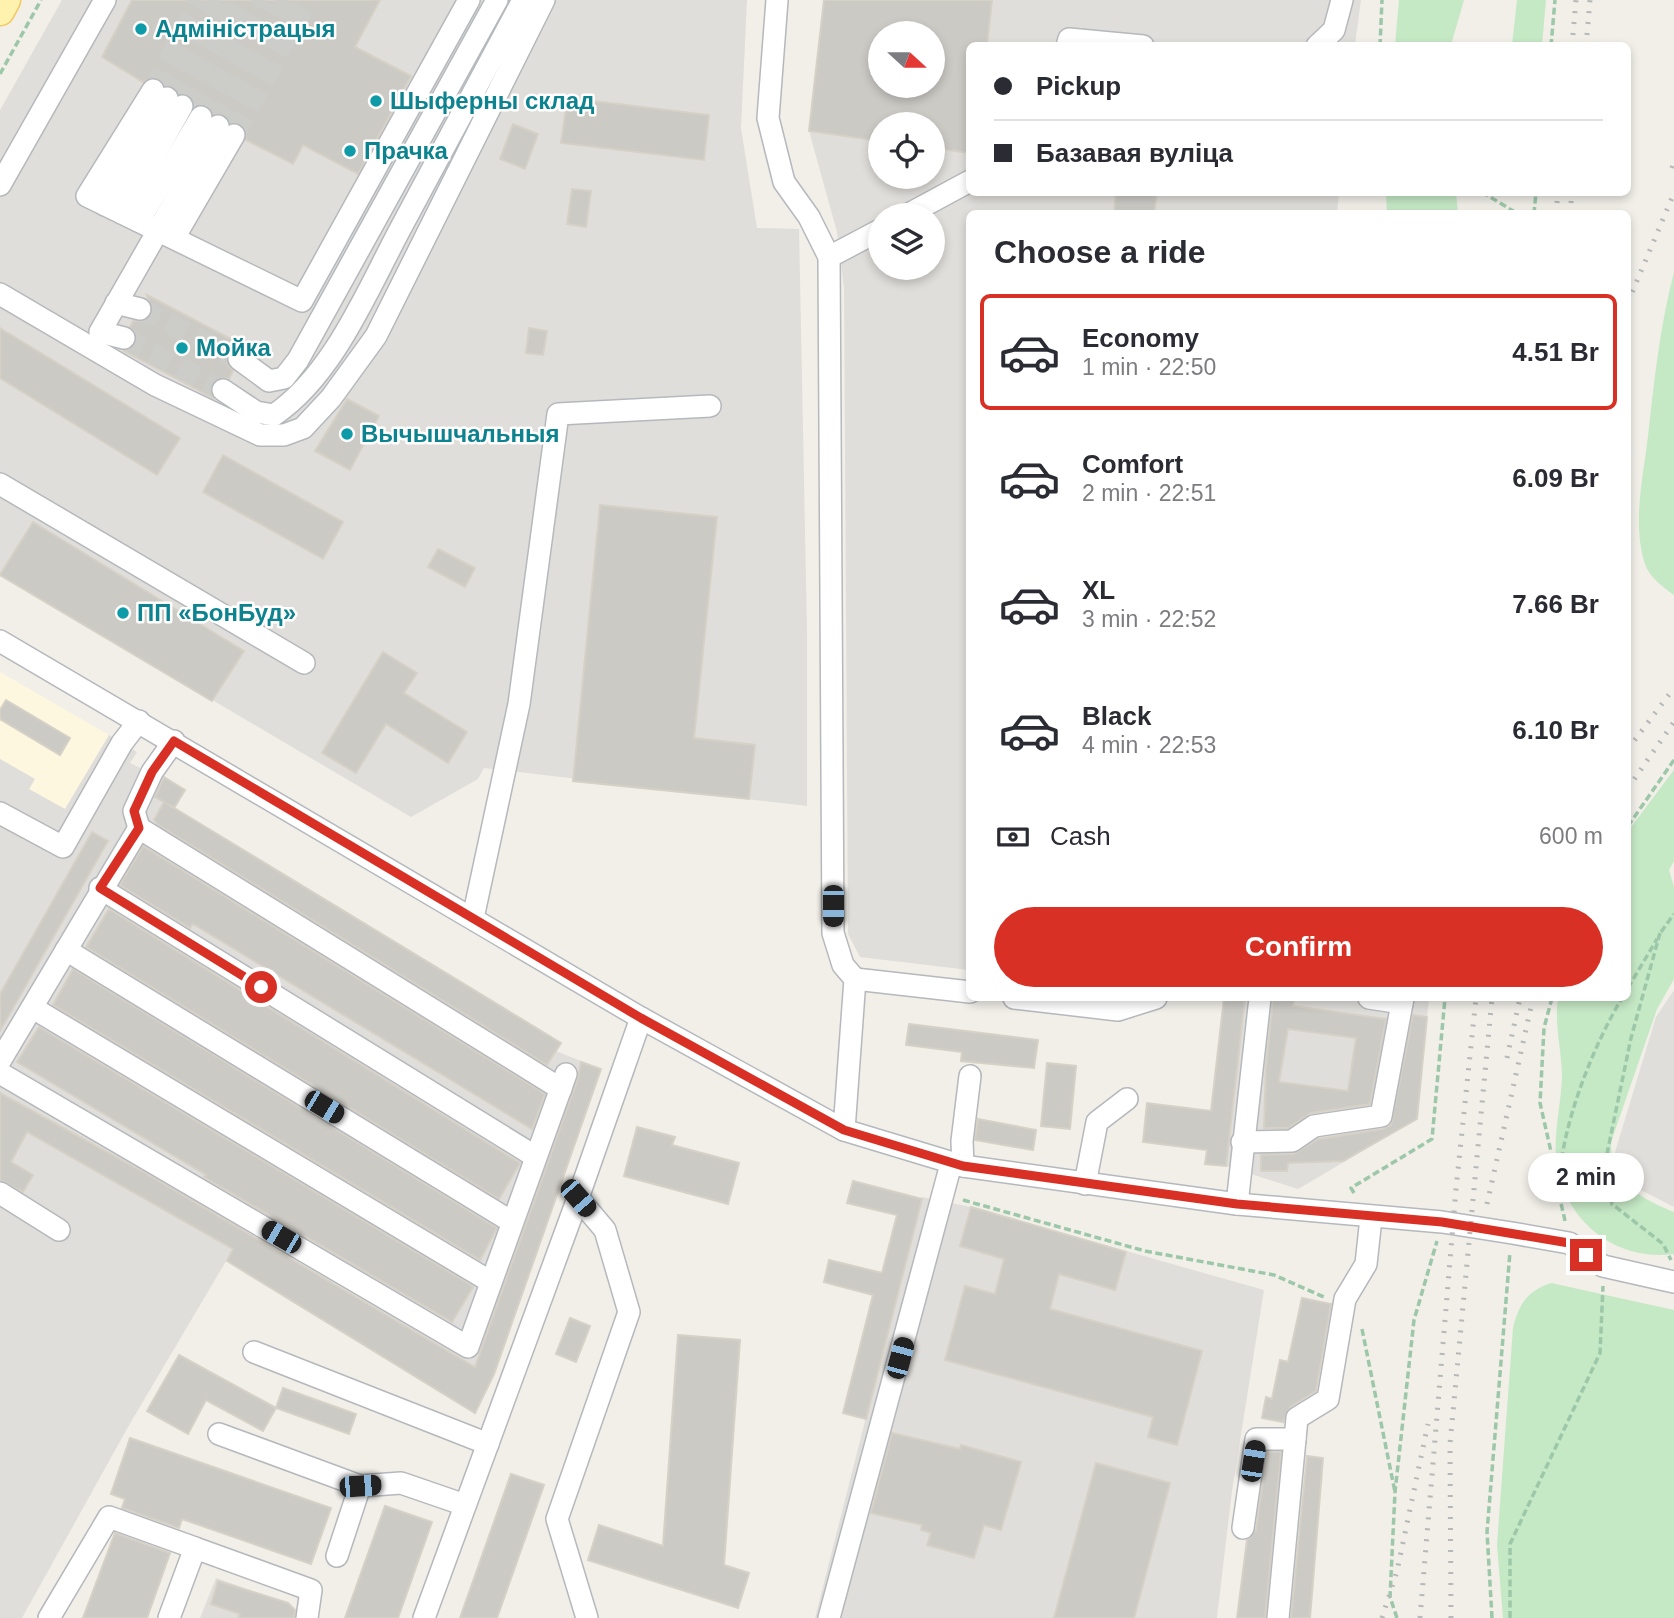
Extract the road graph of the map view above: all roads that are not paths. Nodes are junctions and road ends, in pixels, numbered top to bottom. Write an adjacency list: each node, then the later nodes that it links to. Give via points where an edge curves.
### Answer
1 (6, 0): 9 (main road)
2 (104, 0): 15 (street)
3 (469, 0): 17 (street, via 302,301)
4 (496, 0): 24 (street, via 330,307 284,378 269,381)
5 (523, 0): 25 (street, via 318,375 297,400 274,415 256,412)
6 (544, 0): 20 (street, via 376,336 303,428 284,435 260,435 155,385)
7 (777, 0): 19 (street, via 768,118 784,182)
8 (1342, 0): 12 (street, via 1334,30)
9 (0, 11)
10 (1068, 42): 11 (street)
11 (1101, 42)
12 (1321, 42)
13 (192, 112): 17 (street); 17 (street); 17 (street)
14 (966, 183): 16 (street)
15 (0, 186)
16 (929, 203)
17 (131, 217): 21 (street)
18 (868, 236): 19 (street)
19 (830, 257): 37 (street, via 833,933 843,965)
20 (0, 294)
21 (116, 303): 22 (street); 23 (street, via 100,332)
22 (140, 309)
23 (124, 338)
24 (239, 359)
25 (223, 390)
26 (710, 406): 35 (street, via 558,414 519,704)
27 (0, 484): 29 (street)
28 (0, 641): 30 (street)
29 (304, 663)
30 (139, 721): 31 (street); 32 (street, via 63,848)
31 (174, 741): 33 (street, via 152,772 134,811); 35 (street)
32 (0, 813)
33 (139, 828): 34 (street); 51 (street, via 564,1081)
34 (100, 888): 36 (street); 51 (street)
35 (473, 918): 44 (street)
36 (66, 950): 43 (street); 58 (street)
37 (855, 979): 38 (street); 49 (street)
38 (966, 992)
39 (1040, 1001): 40 (street, via 1118,1010)
40 (1146, 1001)
41 (1260, 1001): 50 (street)
42 (1402, 1001): 50 (street, via 1381,1116 1314,1126 1292,1141)
43 (33, 1008): 45 (street); 60 (street)
44 (641, 1018): 49 (street); 55 (street)
45 (0, 1061)
46 (0, 1073): 60 (street, via 468,1347)
47 (970, 1076): 52 (street)
48 (1128, 1099): 53 (street, via 1097,1122)
49 (844, 1130): 52 (street)
50 (1242, 1142): 56 (street)
51 (536, 1157): 58 (street)
52 (957, 1165): 53 (street); 76 (street)
53 (1085, 1184): 56 (street)
54 (0, 1193): 59 (street)
55 (578, 1198): 65 (street); 75 (street, via 605,1230 629,1312 557,1519)
56 (1237, 1204): 57 (street)
57 (1371, 1218): 61 (street, via 1442,1222 1569,1243 1604,1266); 64 (street, via 1366,1264 1345,1299 1328,1399 1297,1418)
58 (512, 1222): 60 (street)
59 (59, 1230)
60 (491, 1282)
61 (1674, 1282)
62 (254, 1352): 65 (street)
63 (219, 1434): 66 (street)
64 (1295, 1439): 68 (street, via 1256,1439); 77 (street)
65 (488, 1444): 67 (street)
66 (360, 1486): 67 (street, via 401,1483); 70 (street)
67 (465, 1505): 74 (street)
68 (1243, 1528)
69 (195, 1548): 71 (street, via 109,1517); 72 (street); 73 (street, via 311,1590)
70 (337, 1556)
71 (49, 1618)
72 (169, 1618)
73 (307, 1618)
74 (424, 1618)
75 (587, 1618)
76 (829, 1618)
77 (1278, 1618)

